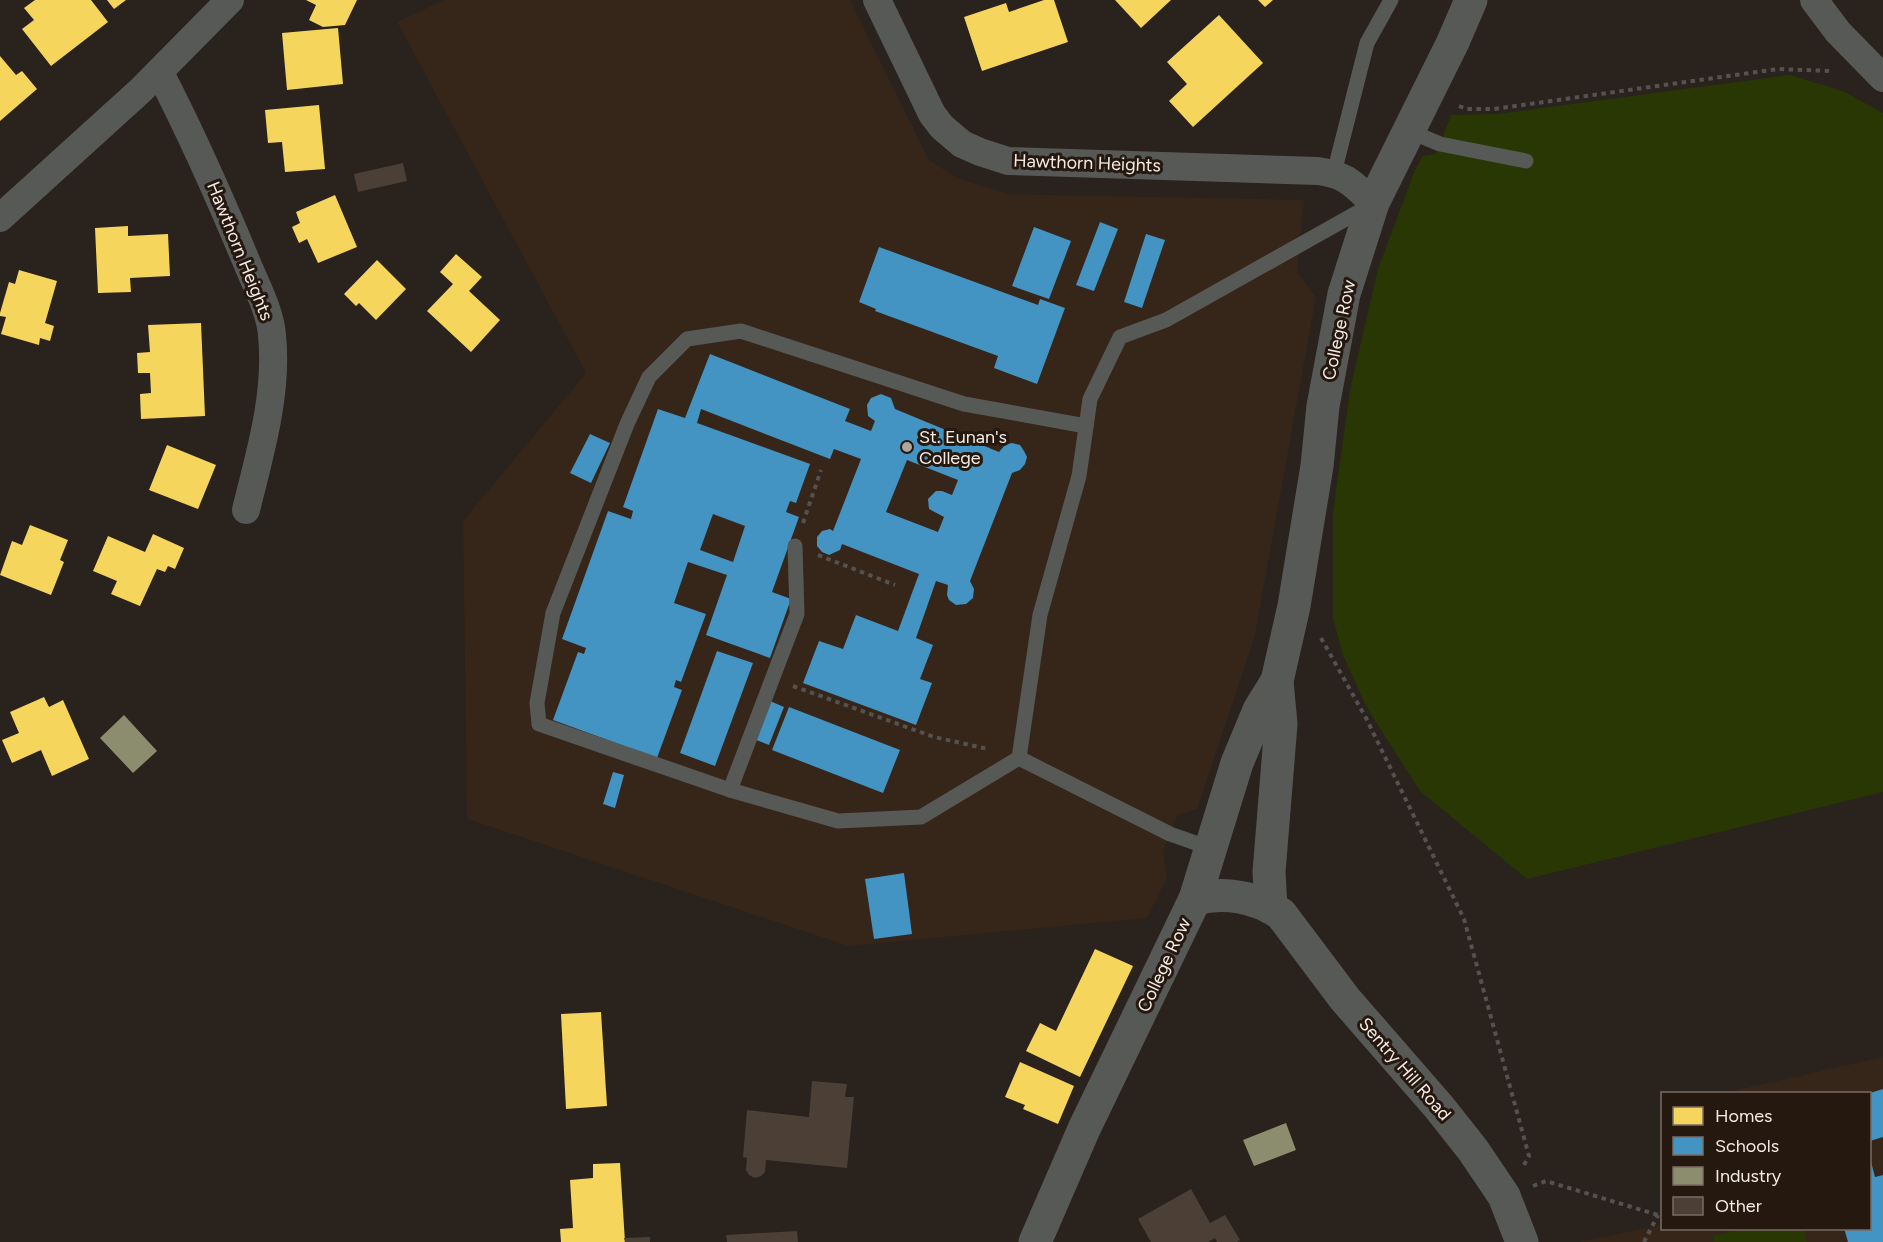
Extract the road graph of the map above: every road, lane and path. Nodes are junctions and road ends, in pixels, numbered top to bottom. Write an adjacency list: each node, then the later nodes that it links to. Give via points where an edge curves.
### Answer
1 (230, 0): 7 (street)
2 (877, 0): 12 (street, Hawthorn Heights, via 933,114 949,135 980,152 1008,161)
3 (1391, 0): 12 (lane, via 1367,43)
4 (1471, 0): 10 (street, College Row)
5 (1814, 0): 8 (street, via 1838,32)
6 (1815, 70): 9 (path, via 1778,69 1494,109)
7 (160, 73): 14 (street); 17 (street, Hawthorn Heights, via 230,222 272,332 273,368 266,427)
8 (1883, 78)
9 (1457, 105)
10 (1409, 131): 11 (lane, via 1440,144); 13 (street, College Row)
11 (1526, 161)
12 (1334, 173): 13 (street, Hawthorn Heights, via 1347,179)
13 (1373, 203): 15 (lane, via 1166,320 1120,337 1090,399); 20 (street, College Row, via 1344,294 1323,406)
14 (0, 218)
15 (1086, 426): 23 (lane, via 1079,476 1040,615); 24 (lane, via 963,404 741,332 687,339 649,377 553,613 537,703 539,724)
16 (821, 470): 18 (path)
17 (246, 510)
18 (795, 546): 19 (path); 21 (lane, via 797,614)
19 (895, 585)
20 (1294, 606): 22 (street, College Row); 28 (path, via 1319,633 1366,718 1464,919 1529,1156)
21 (772, 678): 23 (path, via 934,737); 24 (lane)
22 (1277, 681): 25 (street, College Row, via 1259,710 1237,763); 27 (street, College Row, via 1281,724 1269,860)
23 (1019, 758): 24 (lane, via 921,817 838,820); 25 (lane, via 1170,834)
24 (730, 790)
25 (1210, 848): 26 (street, College Row)
26 (1195, 899): 27 (street, via 1211,894 1239,896); 30 (street, College Row, via 1084,1129)
27 (1271, 908): 28 (street, Sentry Hill Road, via 1281,914 1345,999 1439,1107)
28 (1504, 1196): 29 (path, via 1546,1181); 31 (street, Sentry Hill Road)
29 (1660, 1214): 32 (path)
30 (1035, 1242)
31 (1522, 1242)
32 (1644, 1242)

